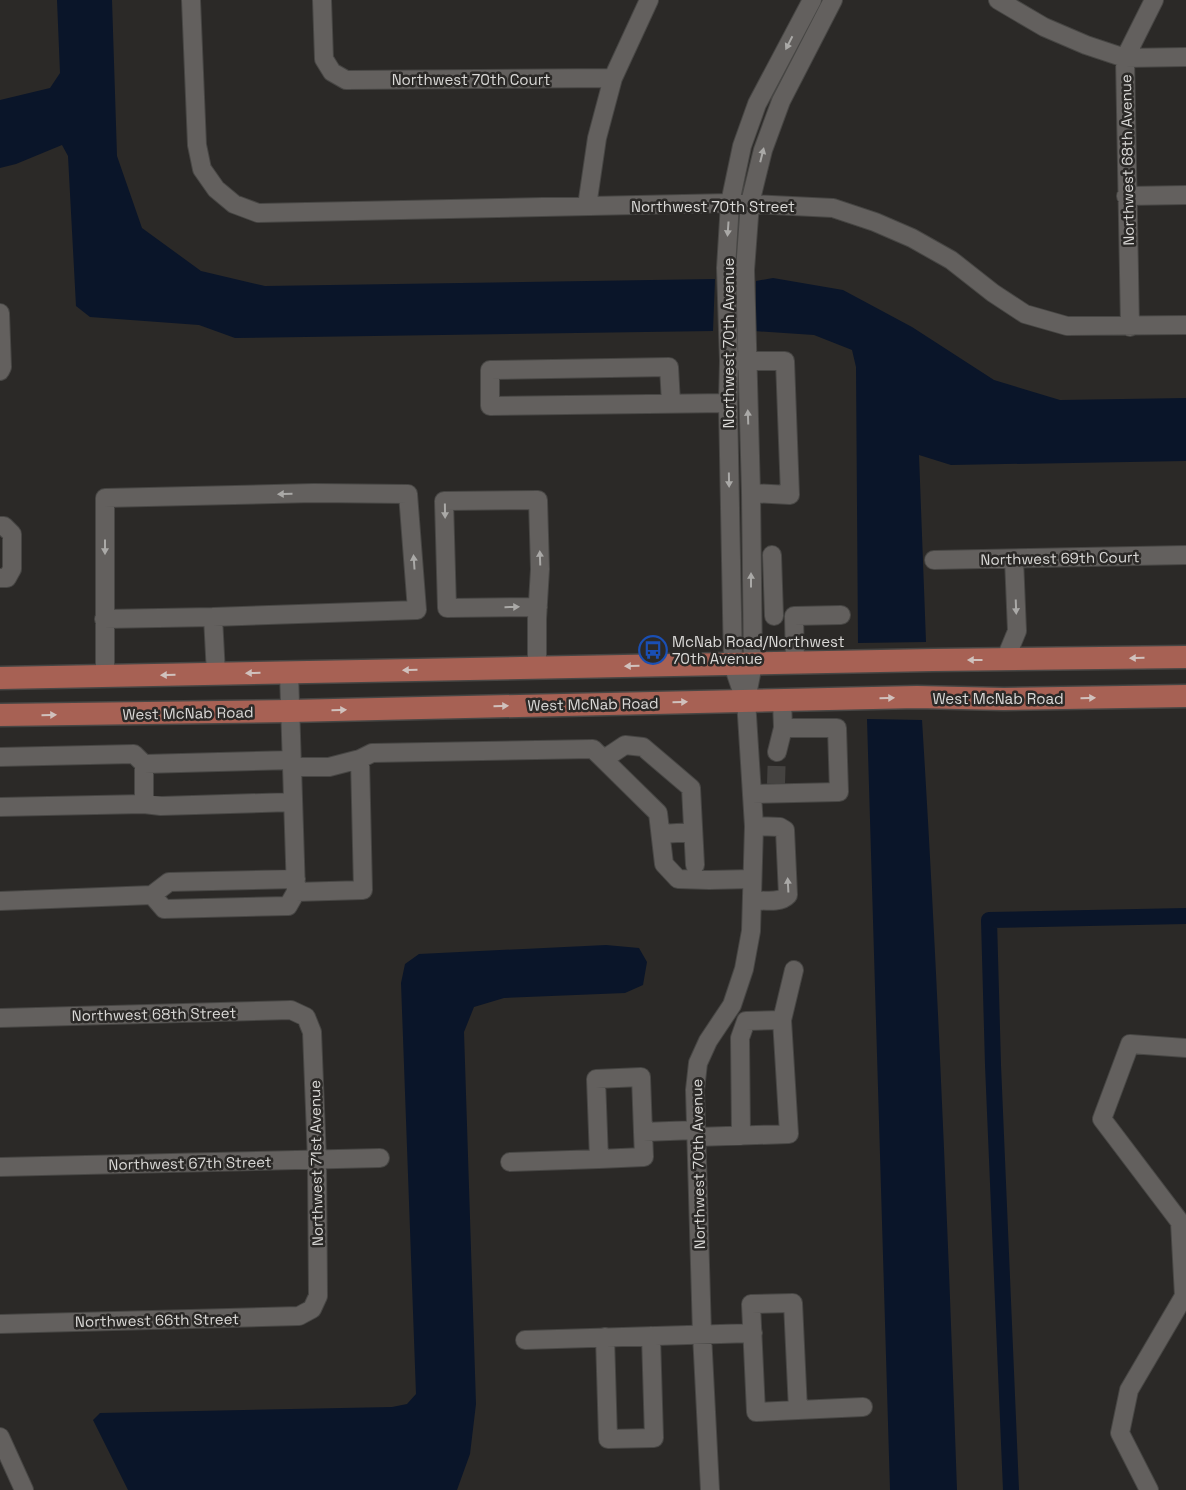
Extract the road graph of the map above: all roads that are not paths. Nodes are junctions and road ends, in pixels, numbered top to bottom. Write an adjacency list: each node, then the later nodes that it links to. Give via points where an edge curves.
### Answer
1 (191, 0): 15 (street, Northwest 70th Street, via 197,145 202,169 216,189 234,204 258,213)
2 (322, 0): 10 (street, Northwest 70th Court, via 324,59 332,72 346,80)
3 (649, 0): 10 (street)
4 (1154, 0): 9 (street, Northwest 68th Avenue)
5 (1001, 1): 9 (street, via 1044,27)
6 (806, 2): 7 (street); 13 (street, Northwest 70th Avenue, one-way to 13, via 757,104 742,146)
7 (829, 7): 14 (street, Northwest 70th Avenue, one-way to 7, via 763,150 781,101)
8 (1186, 57): 9 (street)
9 (1125, 58): 12 (street, Northwest 68th Avenue)
10 (613, 78): 15 (street, via 597,138)
11 (1186, 195): 12 (street)
12 (1126, 196): 18 (street, Northwest 68th Avenue)
13 (730, 203): 14 (street, Northwest 70th Street); 15 (street, Northwest 70th Street); 19 (street, Northwest 70th Avenue, one-way to 19, via 726,268)
14 (750, 203): 18 (street, Northwest 70th Street, via 833,208 875,222 952,260 1025,314 1067,326); 19 (street, Northwest 70th Avenue)
15 (587, 206)
16 (0, 313): 20 (street)
17 (1186, 325): 18 (street, Northwest 70th Street)
18 (1130, 326)
19 (737, 361): 22 (street, Northwest 70th Avenue); 23 (street, Northwest 70th Avenue, one-way to 19); 23 (street, via 786,361 790,494)
20 (0, 371)
21 (671, 403): 21 (street, via 490,406 490,370 669,367); 22 (street)
22 (728, 403): 40 (street, Northwest 70th Avenue, one-way to 40)
23 (751, 493): 31 (street, Northwest 70th Avenue, one-way to 23)
24 (0, 526): 29 (street, via 12,534 12,569 6,578)
25 (772, 555): 33 (street)
26 (1186, 555): 27 (street, Northwest 69th Court)
27 (1014, 559): 28 (street, Northwest 69th Court); 38 (street, one-way to 38, via 1017,631)
28 (934, 560)
29 (0, 578)
30 (538, 607): 30 (street, one-way to 30, via 538,500 444,501 447,608); 41 (street)
31 (751, 615): 33 (street); 40 (street, Northwest 70th Avenue)
32 (841, 615): 34 (street)
33 (774, 616): 34 (street)
34 (794, 616): 39 (street)
35 (213, 617): 36 (street); 36 (street, one-way to 36, via 418,610 408,494 105,498); 43 (street)
36 (104, 619): 44 (street)
37 (1186, 657): 38 (main road, one-way to 38)
38 (1006, 660): 39 (main road, one-way to 39)
39 (795, 663): 40 (main road)
40 (743, 664): 41 (main road, one-way to 41); 48 (street, Northwest 70th Avenue)
41 (537, 668): 42 (main road, one-way to 42)
42 (289, 673): 43 (main road, one-way to 43); 50 (street)
43 (216, 674): 44 (main road, one-way to 44)
44 (105, 676): 45 (main road)
45 (0, 678)
46 (1186, 696): 47 (main road, West McNab Road, one-way to 46)
47 (846, 699): 49 (main road, West McNab Road); 53 (street)
48 (746, 700): 49 (main road, West McNab Road); 50 (main road, West McNab Road, one-way to 48); 60 (street, Northwest 70th Avenue)
49 (782, 700): 52 (street)
50 (290, 711): 51 (main road, West McNab Road, one-way to 50); 59 (street)
51 (0, 715)
52 (783, 728): 53 (street); 54 (street)
53 (837, 728): 60 (street, via 839,792 776,788)
54 (778, 752)
55 (0, 757): 58 (street, via 134,754)
56 (360, 759): 57 (street, via 372,753 594,749); 59 (street, via 329,767); 69 (street, via 362,890)
57 (604, 760): 65 (street, via 625,745 643,747 691,788); 66 (street, via 658,813)
58 (144, 764): 59 (street); 62 (street)
59 (292, 764): 61 (street)
60 (752, 794): 64 (street, Northwest 70th Avenue)
61 (293, 802): 62 (street); 69 (street)
62 (144, 804): 63 (street)
63 (0, 807)
64 (754, 826): 68 (street, Northwest 70th Avenue); 71 (street, one-way to 64, via 773,901 788,895 785,830)
65 (693, 832): 66 (street); 67 (street)
66 (661, 834): 68 (street, via 664,864 678,879)
67 (695, 865)
68 (752, 879): 71 (street, Northwest 70th Avenue)
69 (296, 885): 70 (street, via 170,882); 70 (street, via 288,906 164,909)
70 (152, 895): 72 (street)
71 (752, 900): 79 (street, Northwest 70th Avenue, via 751,931 744,969 732,1005 708,1041 698,1064 694,1090)
72 (0, 901)
73 (794, 970): 76 (street)
74 (0, 1018): 75 (street, Northwest 68th Street, via 291,1010)
75 (306, 1018): 83 (street, Northwest 71st Avenue, via 312,1032)
76 (782, 1020): 80 (street, via 746,1022 740,1038); 80 (street, via 789,1134)
77 (1186, 1048): 98 (street, via 1130,1044 1102,1119 1180,1222 1184,1296 1130,1390 1120,1434)
78 (643, 1132): 79 (street); 82 (street, via 644,1157); 82 (street, via 641,1077 596,1080)
79 (696, 1133): 80 (street); 89 (street, Northwest 70th Avenue)
80 (742, 1136)
81 (380, 1158): 83 (street, Northwest 67th Street)
82 (599, 1159): 84 (street)
83 (317, 1160): 85 (street, Northwest 67th Street); 86 (street, Northwest 71st Avenue, via 318,1296)
84 (510, 1162)
85 (0, 1167)
86 (312, 1309): 87 (street, Northwest 66th Street, via 299,1316)
87 (0, 1324)
88 (753, 1333): 89 (street); 94 (street, via 756,1412); 94 (street, via 751,1304 793,1303)
89 (702, 1334): 90 (street); 97 (street, Northwest 70th Avenue)
90 (651, 1336): 91 (street); 91 (street, via 654,1438 617,1439 608,1439)
91 (605, 1337): 92 (street)
92 (525, 1340)
93 (863, 1407): 94 (street)
94 (798, 1410)
95 (0, 1437): 96 (street)
96 (24, 1490)
97 (710, 1490)
98 (1149, 1490)

